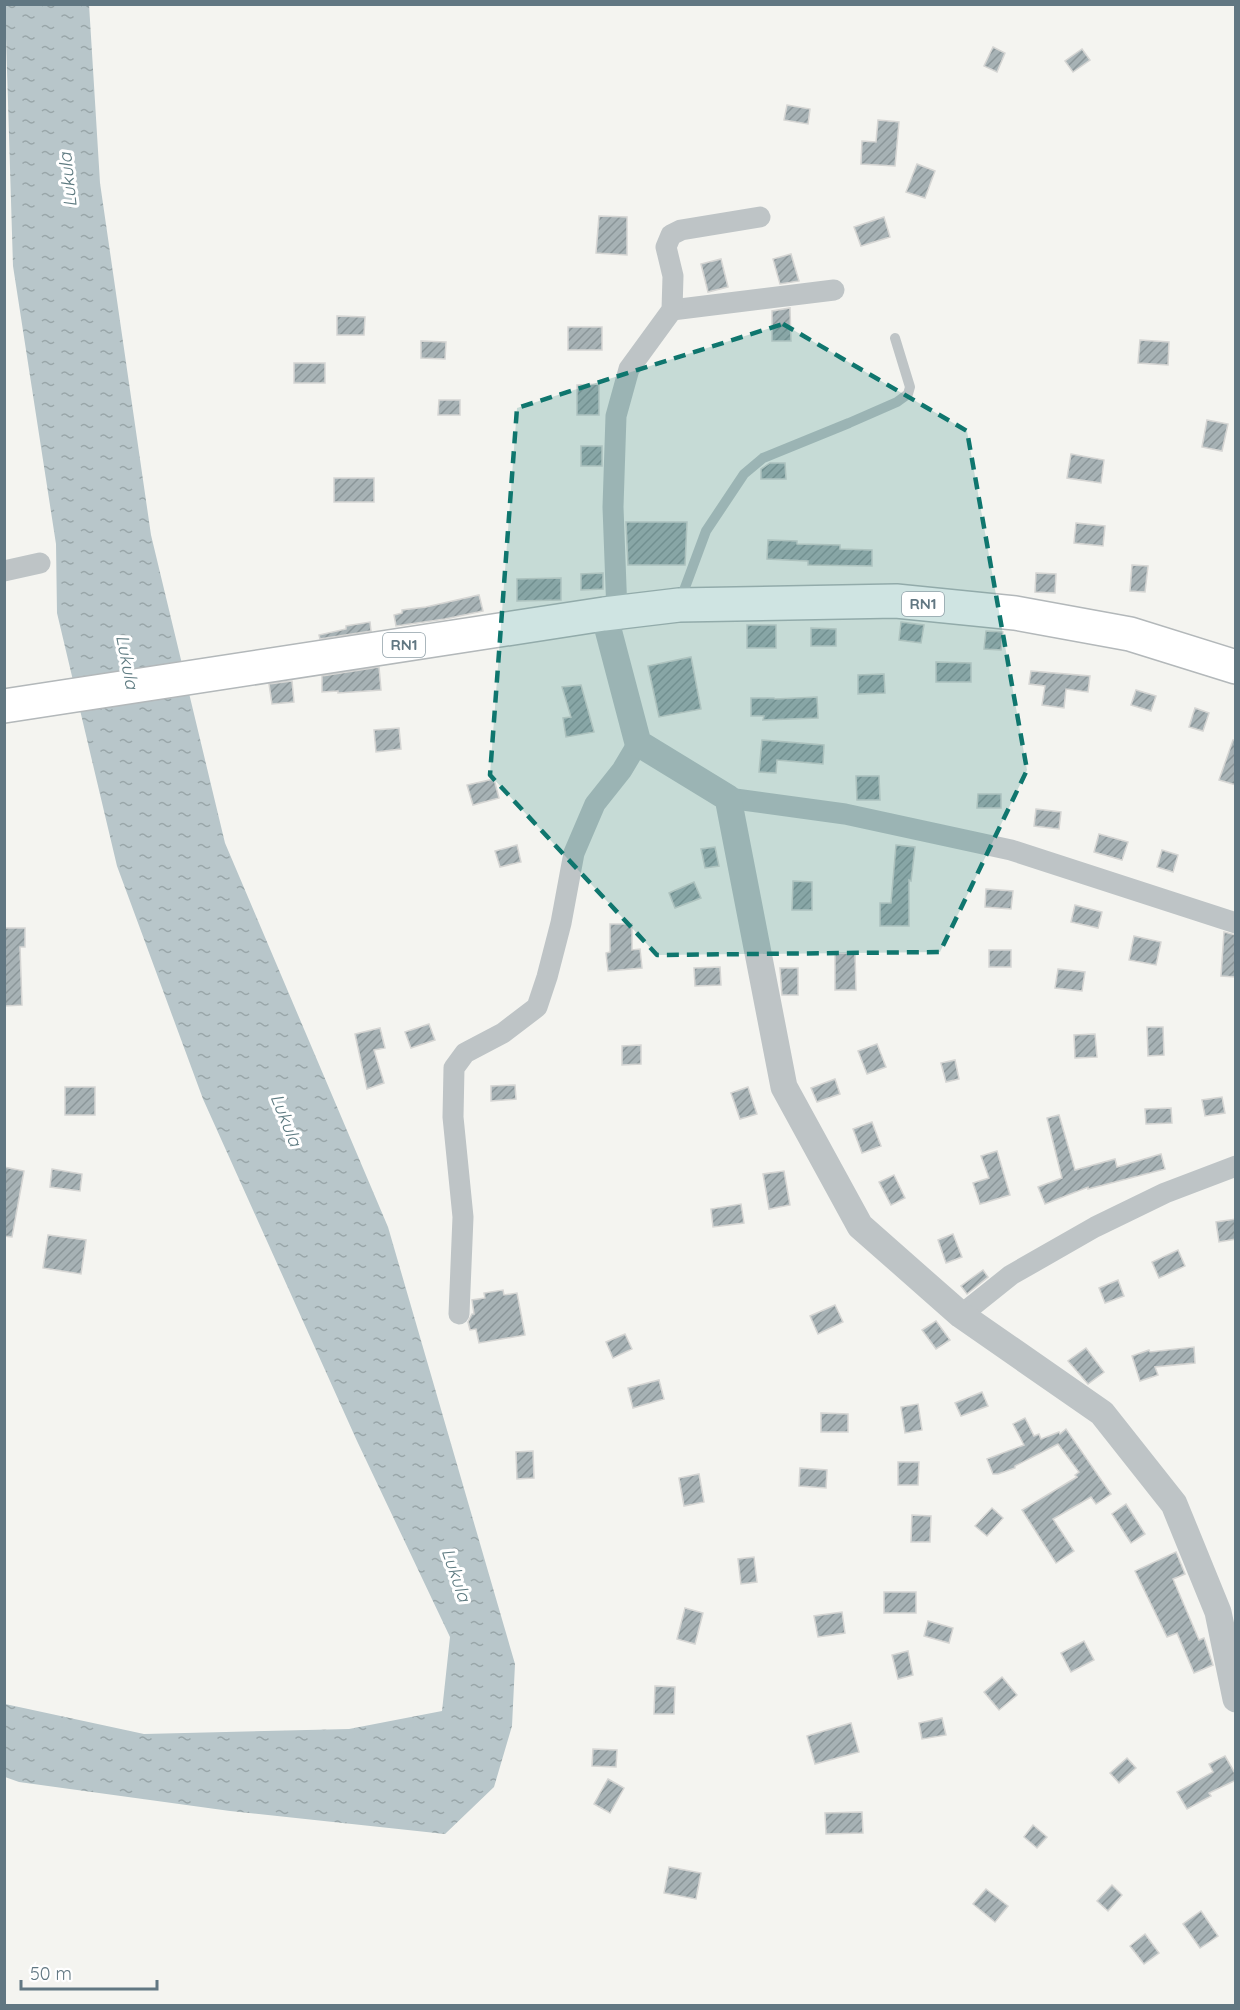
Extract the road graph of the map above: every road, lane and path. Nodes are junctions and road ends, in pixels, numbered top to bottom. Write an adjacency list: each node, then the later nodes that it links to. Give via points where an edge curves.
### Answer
1 (760, 217): 3 (street, via 670,235 666,247 673,276)
2 (834, 290): 3 (street)
3 (672, 310): 8 (street, via 629,369 616,416)
4 (895, 338): 7 (lane, via 910,387 908,394 859,419 763,458 744,474 706,531)
5 (40, 563): 6 (street)
6 (4, 571)
7 (679, 604): 8 (highway, RN1); 9 (highway, RN1, via 896,601 1015,613 1130,634)
8 (611, 614): 10 (highway, RN1); 11 (street)
9 (1236, 667)
10 (4, 706)
11 (638, 744): 12 (street); 15 (street, via 595,804 574,853 561,923 537,1007 503,1033 465,1053 454,1068 453,1117 463,1217)
12 (728, 798): 13 (street, via 845,814 1011,850); 16 (street, via 784,1087 860,1226)
13 (1236, 923)
14 (1236, 1166): 16 (street, via 1165,1193 1095,1227 1011,1275)
15 (459, 1314)
16 (961, 1315): 17 (street, via 1102,1413 1174,1504 1218,1612)
17 (1236, 1699)

